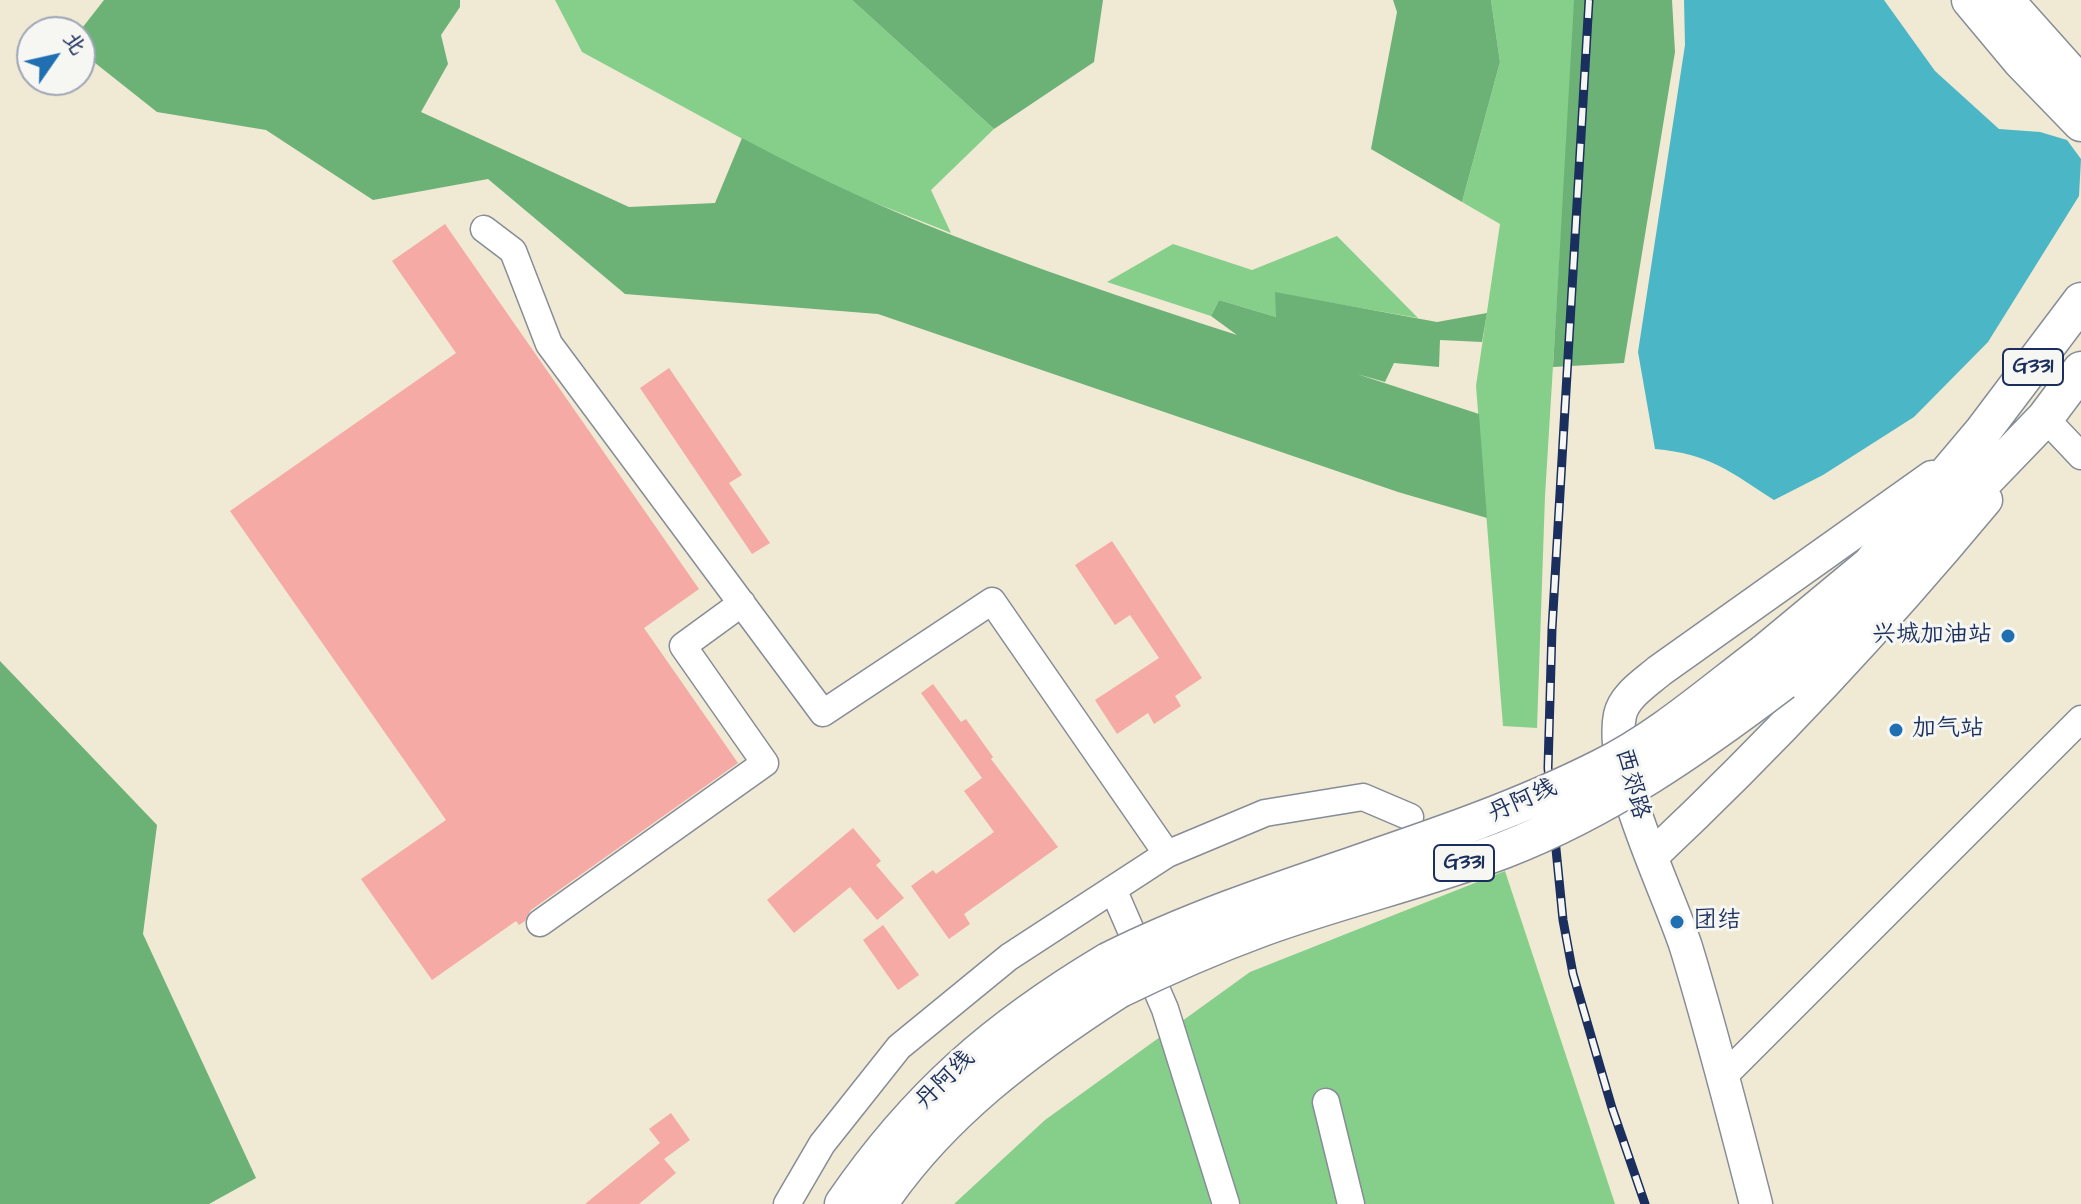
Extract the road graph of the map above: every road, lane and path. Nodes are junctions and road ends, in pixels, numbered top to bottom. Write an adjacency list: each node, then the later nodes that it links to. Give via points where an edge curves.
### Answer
1 (1970, 0): 3 (highway)
2 (2005, 0): 3 (highway)
3 (2029, 50): 4 (highway); 5 (highway)
4 (2081, 85)
5 (2081, 123)
6 (484, 229): 15 (street, via 513,251 549,344)
7 (2081, 284): 10 (highway)
8 (2081, 301): 10 (highway, 丹阿线 / G331)
9 (2081, 370): 12 (highway, 丹阿线 / G331)
10 (2016, 389): 13 (highway, 丹阿线 / G331)
11 (2081, 390): 12 (highway)
12 (2045, 418): 14 (street); 16 (highway, 丹阿线 / G331, via 1832,639); 20 (main road, via 1998,486 1929,569 1716,796)
13 (1983, 431): 16 (highway, 丹阿线 / G331); 20 (main road, 西郊路, via 1919,490 1632,694 1620,712 1618,738)
14 (2081, 456)
15 (742, 603): 19 (street, via 823,713 992,601); 22 (street, via 683,646 765,763)
16 (1774, 668): 23 (highway, 丹阿线 / G331, bridge, via 1602,767 1491,817 1180,926)
17 (2081, 719): 24 (street)
18 (1410, 817): 19 (street, via 1363,797 1265,813)
19 (1167, 854): 21 (street)
20 (1652, 856): 24 (main road, 西郊路, via 1685,943)
21 (1113, 889): 26 (street, via 1009,957 899,1047 822,1144); 29 (street, via 1165,1009)
22 (540, 923)
23 (1113, 975): 27 (highway, 丹阿线 / G331, via 1039,1002 972,1053 920,1106); 28 (highway, 丹阿线 / G331, via 1057,1029 995,1077 936,1135)
24 (1724, 1076): 31 (main road, 西郊路)
25 (1326, 1102): 30 (street)
26 (787, 1204)
27 (843, 1204)
28 (879, 1204)
29 (1226, 1204)
30 (1351, 1204)
31 (1756, 1204)

